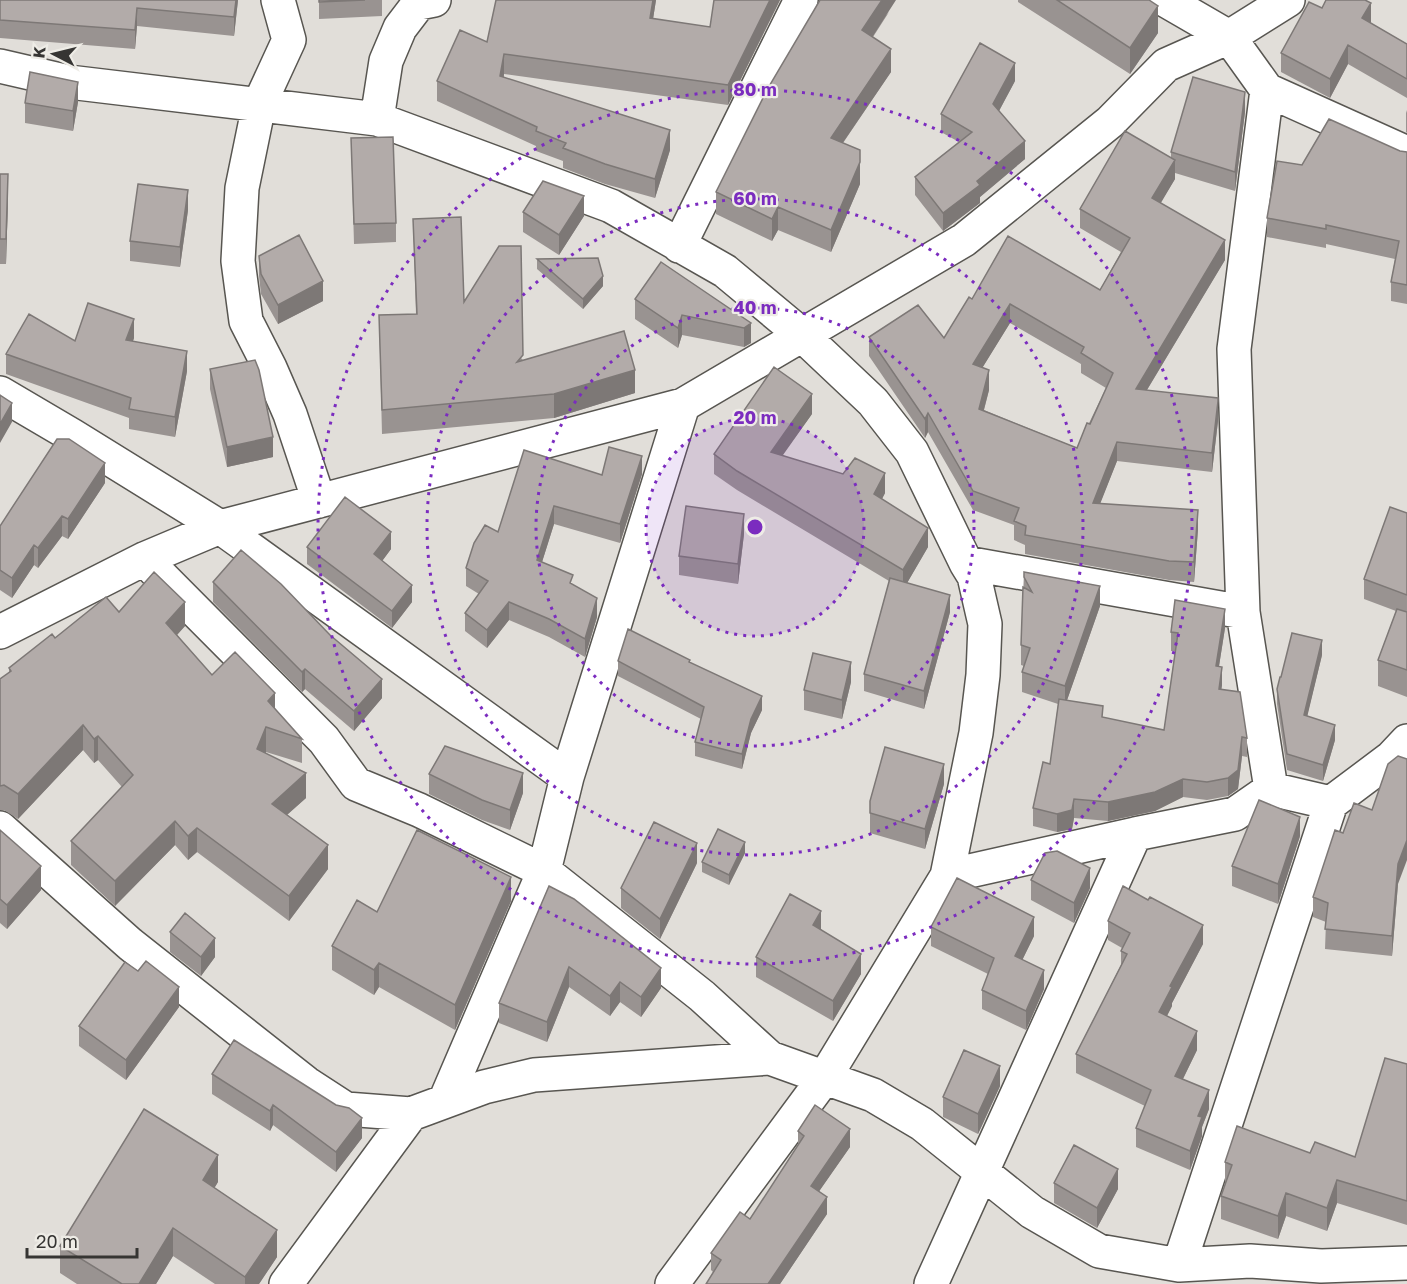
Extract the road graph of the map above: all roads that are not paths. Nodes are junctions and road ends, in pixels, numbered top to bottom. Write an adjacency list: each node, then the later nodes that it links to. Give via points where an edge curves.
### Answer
1 (278, 0): 9 (street, via 289,40)
2 (434, 0): 10 (street, via 419,3 400,28 386,60)
3 (801, 0): 12 (street)
4 (1165, 0): 6 (street)
5 (1288, 0): 6 (street)
6 (1229, 37): 8 (street); 13 (street, via 1166,66 1110,122 964,240)
7 (0, 66): 9 (street, via 69,82)
8 (1267, 90): 11 (street); 20 (street, via 1234,349)
9 (259, 105): 10 (street); 16 (street, via 242,188 238,261 246,321 290,414)
10 (377, 119): 12 (street, via 611,206)
11 (1407, 153)
12 (679, 246): 13 (street, via 725,271)
13 (802, 334): 15 (street); 19 (street, via 873,402 912,452)
14 (0, 393): 17 (street)
15 (683, 405): 16 (street); 23 (street)
16 (319, 501): 17 (street)
17 (220, 527): 18 (street); 23 (street)
18 (144, 559): 21 (street); 28 (street, via 324,740 356,784)
19 (966, 563): 20 (street); 29 (street, via 974,576 986,624 983,675 976,734)
20 (1243, 612): 24 (street)
21 (0, 632)
22 (1407, 741): 25 (street, via 1391,758)
23 (567, 777): 28 (street)
24 (1271, 789): 25 (street); 27 (street, via 1235,814)
25 (1331, 803): 36 (street)
26 (0, 828): 33 (street, via 130,944 306,1083 346,1109)
27 (1135, 834): 29 (street); 34 (street)
28 (544, 871): 30 (street, via 702,996); 32 (street)
29 (946, 876): 31 (street)
30 (770, 1058): 31 (street); 32 (street, via 534,1075)
31 (825, 1077): 34 (street, via 873,1095 922,1124); 38 (street)
32 (445, 1101): 33 (street)
33 (411, 1114): 37 (street)
34 (981, 1172): 36 (street, via 1032,1212 1099,1251); 39 (street)
35 (1407, 1263): 36 (street, via 1321,1266 1250,1261)
36 (1179, 1265)
37 (286, 1284)
38 (672, 1284)
39 (931, 1284)

